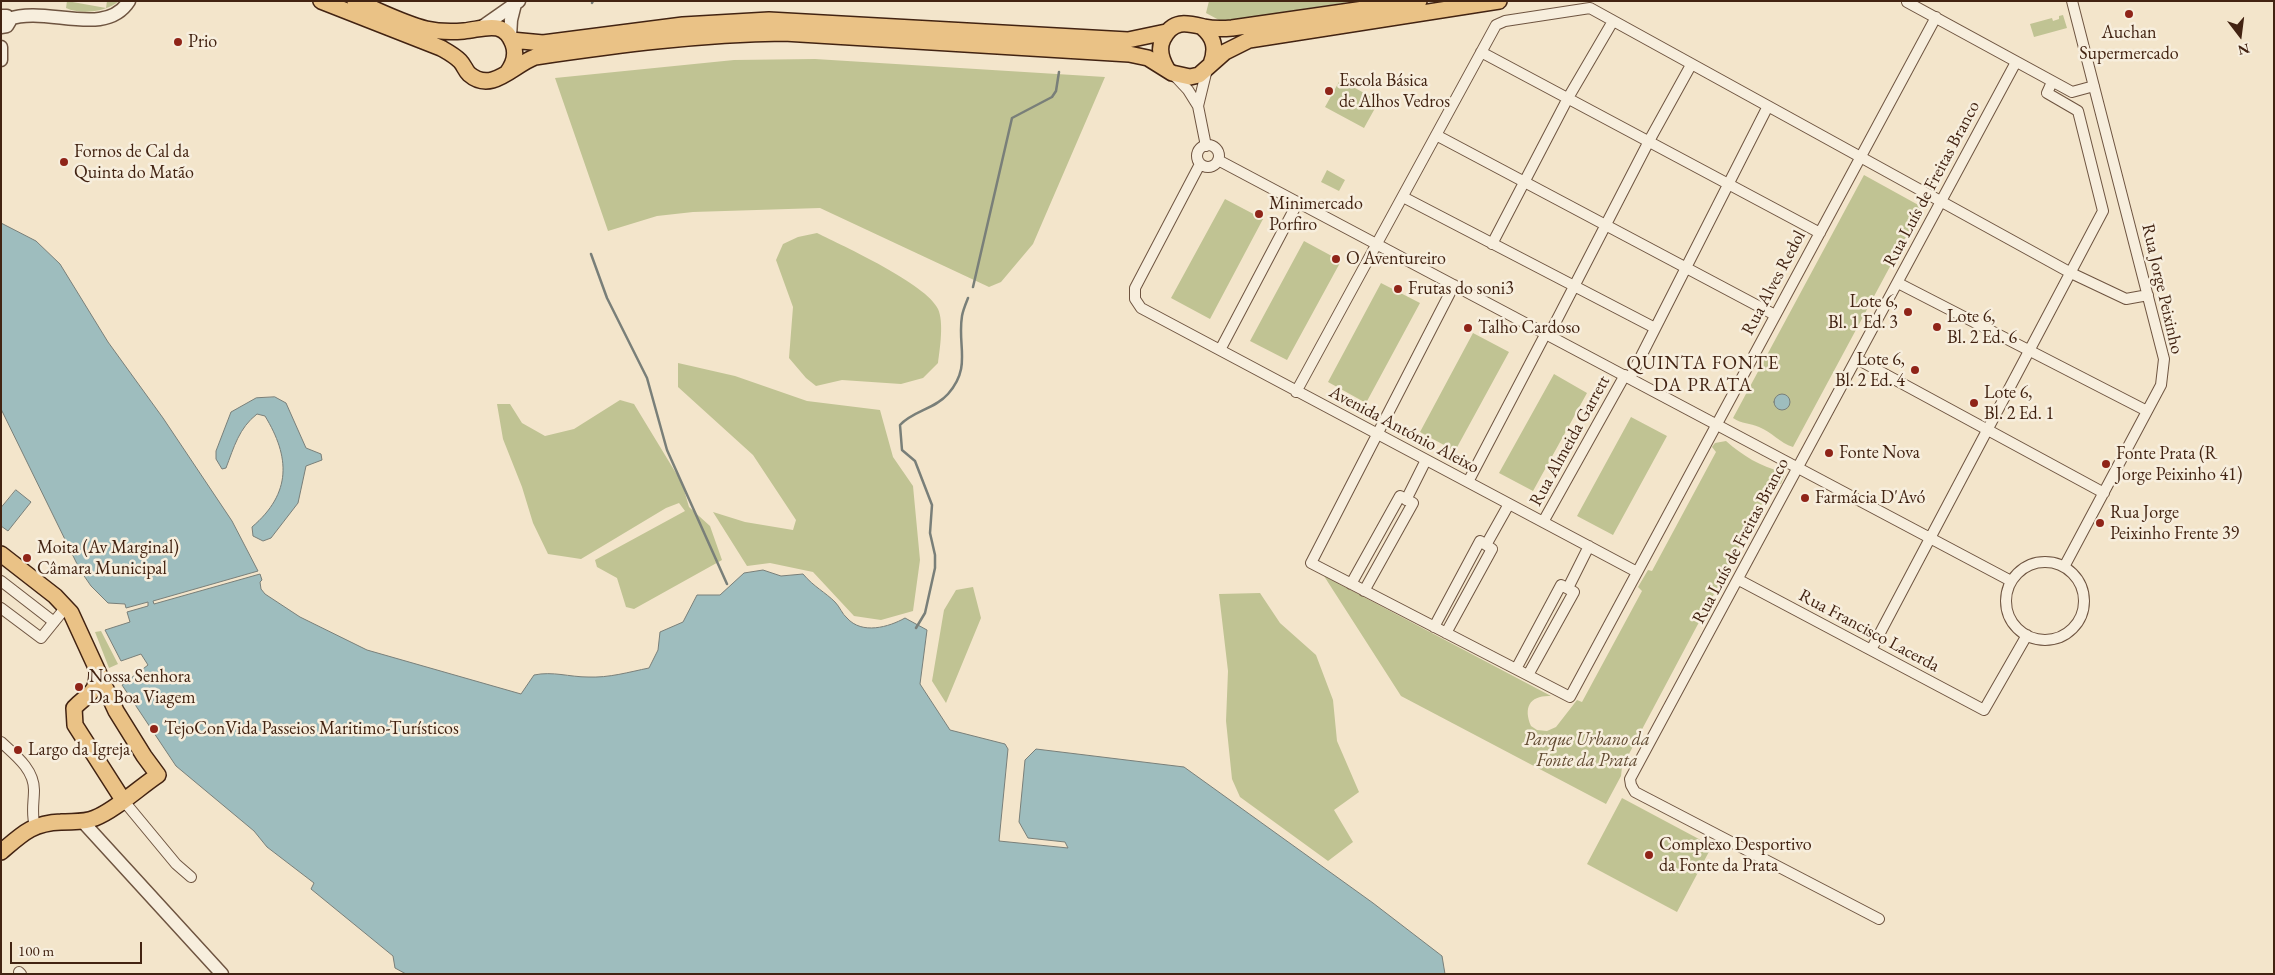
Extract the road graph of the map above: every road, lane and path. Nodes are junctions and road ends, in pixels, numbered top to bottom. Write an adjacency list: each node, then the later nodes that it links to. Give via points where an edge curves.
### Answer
1 (129, 1): 11 (street, via 118,13 98,19 32,15)
2 (321, 1): 21 (main road, via 441,48)
3 (355, 1): 13 (main road, via 426,29 454,32)
4 (1419, 1): 12 (main road, via 1232,28)
5 (1499, 1): 23 (main road, via 1249,40)
6 (2072, 1): 27 (street, Rua Jorge Peixinho)
7 (1907, 2): 9 (street)
8 (517, 3): 13 (street); 16 (street, via 511,20)
9 (1936, 18): 20 (street); 34 (street, Rua Alves Redol)
10 (1613, 21): 18 (street, via 1590,8 1505,21 1496,25); 22 (street); 28 (street)
11 (3, 22): 14 (street)
12 (1202, 26): 15 (main road, via 1189,22); 23 (main road, via 1213,39 1215,47)
13 (478, 28): 16 (main road, via 498,28); 21 (main road, via 466,36 462,44)
14 (1, 32)
15 (1166, 32): 16 (main road, via 1128,40 769,20 683,24 543,43); 24 (main road, via 1160,51)
16 (510, 38): 25 (main road, via 515,57)
17 (1, 48): 19 (street)
18 (1481, 52): 28 (street); 31 (street)
19 (1, 60)
20 (2016, 62): 26 (street); 40 (street, Rua Luís de Freitas Branco)
21 (462, 63): 25 (main road, via 466,71 482,81 500,78)
22 (1692, 65): 30 (street); 32 (street)
23 (1209, 66): 24 (main road, via 1199,75 1190,77); 29 (street)
24 (1170, 71): 25 (main road, via 1148,58 1112,52 784,33 727,33 534,57); 29 (street)
25 (507, 73)
26 (2052, 82): 27 (street, via 2072,92); 47 (street, via 2047,93 2078,111 2103,211)
27 (2094, 86): 51 (street, Rua Jorge Peixinho)
28 (1568, 98): 32 (street); 37 (street)
29 (1198, 106): 33 (street)
30 (1768, 106): 34 (street); 38 (street, Rua Almeida Garrett)
31 (1436, 135): 37 (street); 39 (street)
32 (1649, 141): 38 (street); 42 (street)
33 (1206, 146): 35 (street, via 1215,148); 36 (street, via 1197,155)
34 (1862, 158): 40 (street); 43 (street, Rua Alves Redol)
35 (1218, 160): 36 (street, via 1210,167); 41 (street)
36 (1200, 164): 55 (street, Avenida António Aleixo, via 1134,288 1135,299 1157,317)
37 (1524, 182): 42 (street); 45 (street)
38 (1728, 184): 43 (street); 46 (street, Rua Almeida Garrett)
39 (1403, 197): 44 (street); 45 (street)
40 (1940, 201): 47 (street); 48 (street, Rua Luís de Freitas Branco)
41 (1298, 202): 44 (street); 55 (street)
42 (1606, 224): 46 (street); 50 (street)
43 (1820, 233): 52 (street, Rua Alves Redol)
44 (1376, 244): 49 (street); 59 (street)
45 (1492, 244): 50 (street)
46 (1686, 267): 52 (street); 53 (street, Rua Almeida Garrett)
47 (2071, 273): 51 (street, via 2126,300); 56 (street)
48 (1898, 283): 56 (street); 57 (street, Rua Luís de Freitas Branco)
49 (1454, 285): 54 (street); 63 (street)
50 (1574, 286): 53 (street); 54 (street)
51 (2148, 295): 60 (street, Rua Jorge Peixinho, via 2164,358 2161,385)
52 (1775, 315): 61 (street, Rua Alves Redol)
53 (1655, 328): 58 (street, Rua Almeida Garrett)
54 (1548, 334): 58 (street); 66 (street)
55 (1220, 350): 59 (street, Avenida António Aleixo)
56 (2029, 351): 60 (street); 62 (street)
57 (1857, 359): 62 (street); 65 (street, Rua Luís de Freitas Branco)
58 (1627, 377): 61 (street); 70 (street, Rua Almeida Garrett)
59 (1296, 392): 63 (street, Avenida António Aleixo)
60 (2147, 411): 67 (street, Rua Jorge Peixinho)
61 (1717, 424): 65 (street); 76 (street, Rua Alves Redol)
62 (1988, 430): 67 (street); 71 (street)
63 (1378, 434): 64 (street, Avenida António Aleixo); 80 (street, via 1311,563)
64 (1426, 460): 66 (street, Avenida António Aleixo); 68 (street)
65 (1799, 468): 71 (street); 77 (street, Rua Luís de Freitas Branco)
66 (1468, 482): 69 (street, Avenida António Aleixo)
67 (2104, 493): 75 (street, Rua Jorge Peixinho)
68 (1406, 500): 80 (street, via 1400,496); 82 (street, via 1413,503)
69 (1509, 504): 70 (street, Avenida António Aleixo); 72 (street)
70 (1543, 522): 73 (street, Avenida António Aleixo)
71 (1932, 538): 79 (street); 89 (street)
72 (1486, 545): 86 (street, via 1480,541); 87 (street, via 1492,548)
73 (1589, 546): 76 (street, Avenida António Aleixo); 81 (street)
74 (1, 554): 83 (main road)
75 (2064, 567): 79 (street, via 2053,563 2035,564 2019,572); 88 (street, via 2081,587 2084,600 2079,619 2066,634 2053,639)
76 (1637, 572): 92 (street, Rua Alves Redol, via 1570,696)
77 (1739, 580): 89 (street, Rua Francisco Lacerda); 101 (street, Rua Luís de Freitas Branco, via 1630,779 1631,785 1636,792)
78 (1, 581): 85 (street)
79 (2011, 581): 88 (street, via 2006,599 2010,617)
80 (1351, 584): 82 (street)
81 (1568, 588): 90 (street, via 1561,585); 92 (street, via 1574,592)
82 (1364, 591): 86 (street)
83 (66, 607): 85 (street); 91 (main road)
84 (1, 608): 85 (street, via 42,638)
85 (54, 622)
86 (1434, 627): 87 (street)
87 (1446, 633): 90 (street)
88 (2027, 635): 89 (street, Rua Francisco Lacerda, via 1984,710)
89 (1871, 650)
90 (1516, 669): 92 (street)
91 (97, 670): 93 (main road, via 98,682); 94 (main road)
92 (1528, 675)
93 (87, 698): 94 (main road, via 98,695); 96 (main road, via 74,708 75,725)
94 (116, 712): 96 (main road, via 158,775)
95 (1, 742): 98 (street, via 30,774 34,788)
96 (123, 800): 97 (main road, via 101,816); 100 (street)
97 (82, 822): 98 (main road); 102 (street)
98 (35, 826): 99 (main road)
99 (1, 852)
100 (191, 878)
101 (1879, 919)
102 (222, 974)

